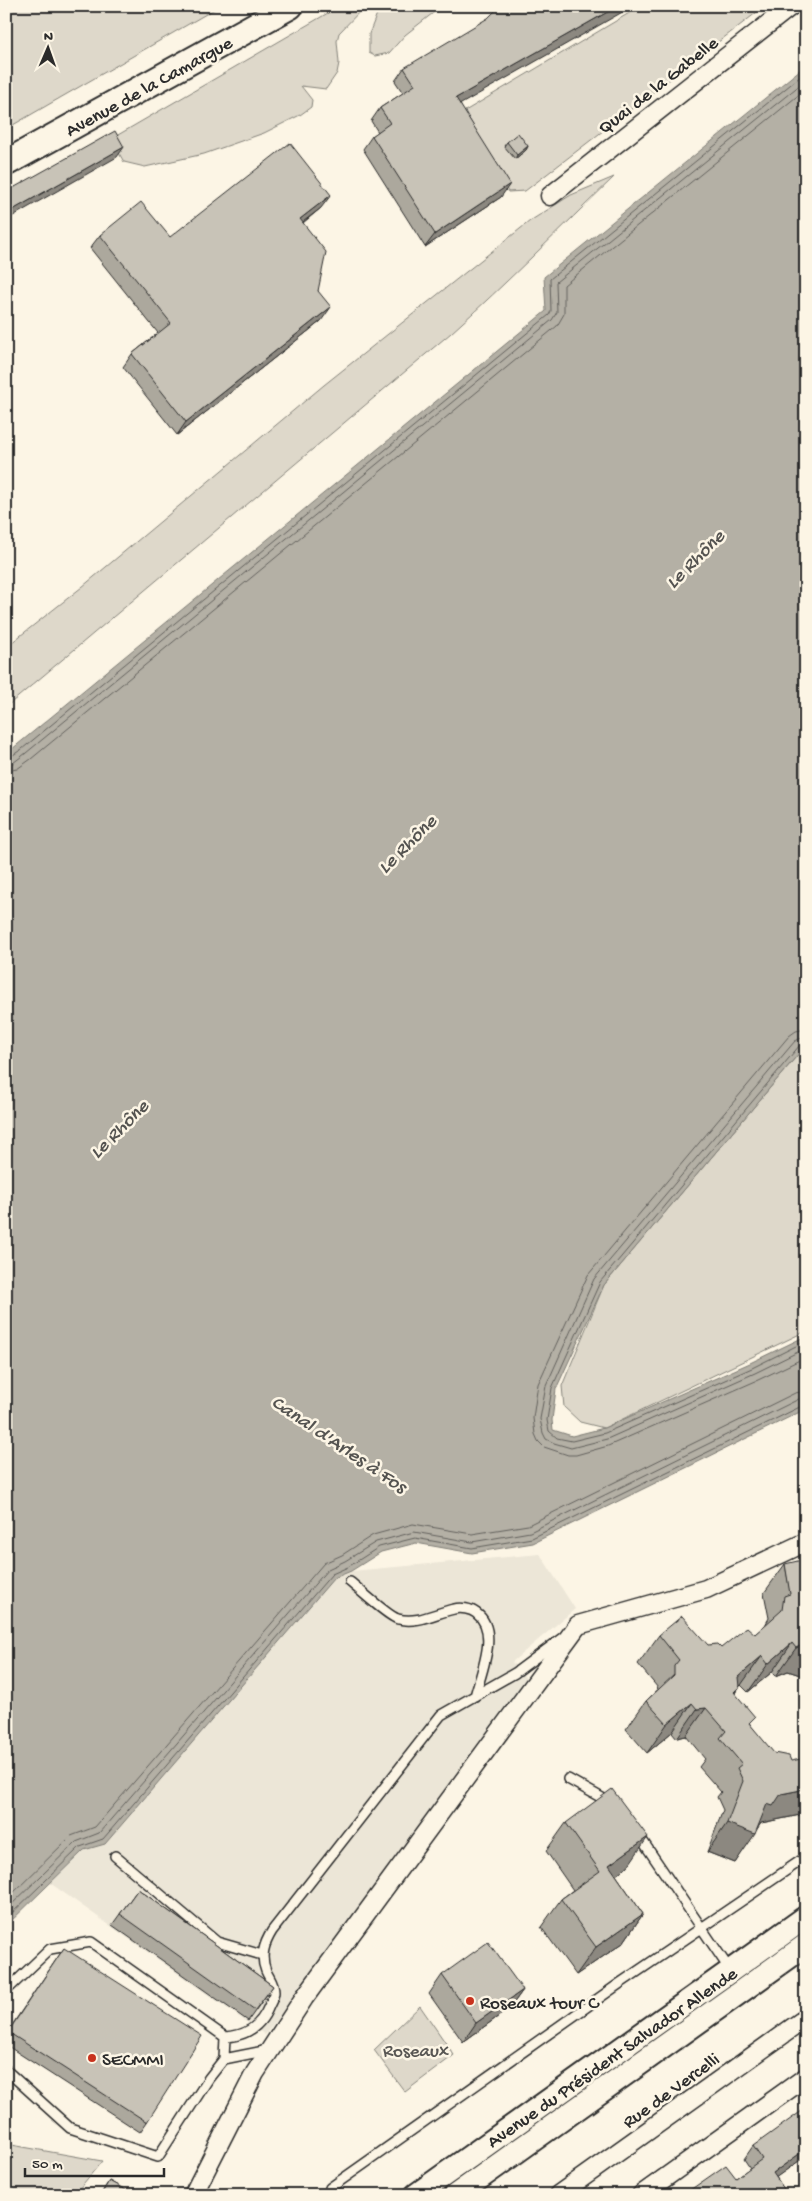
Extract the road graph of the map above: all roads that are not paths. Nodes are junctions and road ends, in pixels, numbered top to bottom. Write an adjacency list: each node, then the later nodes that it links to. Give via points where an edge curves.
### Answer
1 (290, 6): 3 (main road, Avenue de la Camargue)
2 (791, 6): 4 (street, Quai de la Gabelle)
3 (6, 163)
4 (550, 196)
5 (806, 1542): 7 (street, via 706,1589)
6 (350, 1582): 8 (lane, via 396,1619 412,1621 456,1608 472,1610 483,1618 488,1631 486,1653)
7 (578, 1626): 8 (lane, via 515,1673); 22 (street)
8 (475, 1696): 17 (lane, via 441,1715 272,1931)
9 (568, 1779): 10 (lane)
10 (617, 1809)
11 (633, 1827): 15 (lane)
12 (116, 1856): 17 (lane, via 217,1942)
13 (806, 1857): 15 (lane)
14 (806, 1917): 18 (street, Avenue du Président Salvador Allende)
15 (701, 1928): 18 (lane); 26 (lane)
16 (806, 1945): 18 (street)
17 (262, 1955): 21 (lane, via 274,1993 264,2018 239,2037)
18 (737, 1980): 28 (street, Avenue du Président Salvador Allende); 29 (street)
19 (6, 1991): 21 (lane, via 50,1949 91,1942)
20 (806, 2018): 30 (street, Rue de Vercelli)
21 (226, 2037): 23 (lane)
22 (269, 2050): 23 (lane); 27 (street)
23 (224, 2059): 24 (lane, via 158,2157 70,2128)
24 (6, 2070)
25 (806, 2077): 31 (street)
26 (330, 2188)
27 (193, 2195)
28 (416, 2195)
29 (456, 2195)
30 (558, 2195)
31 (641, 2195)

